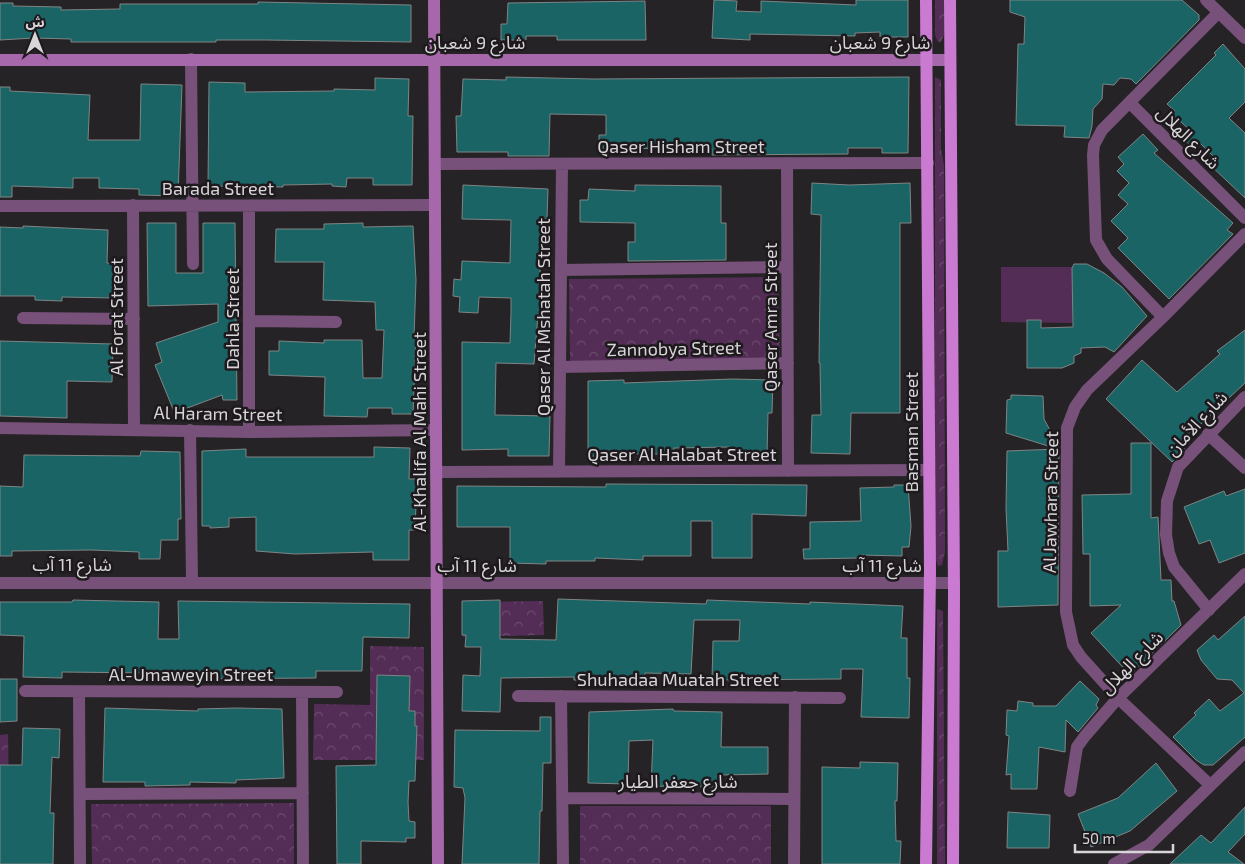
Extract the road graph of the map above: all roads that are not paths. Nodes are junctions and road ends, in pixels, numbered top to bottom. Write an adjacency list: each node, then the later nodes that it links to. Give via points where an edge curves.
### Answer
1 (434, 0): 9 (street, Al-Khalifa Al Mahi Street)
2 (926, 0): 10 (main road, Basman Street)
3 (950, 0): 11 (main road)
4 (1206, 0): 5 (street)
5 (1218, 13): 6 (street); 12 (street)
6 (1245, 38)
7 (191, 59): 8 (street, شارع 9 شعبان); 9 (street, شارع 9 شعبان); 18 (street)
8 (0, 60)
9 (435, 60): 10 (street, شارع 9 شعبان); 14 (street, Al-Khalifa Al Mahi Street)
10 (928, 60): 11 (street, شارع 9 شعبان); 13 (main road, Basman Street)
11 (950, 60): 50 (main road)
12 (1130, 103): 22 (street, شارع الهلال); 27 (street, via 1102,130 1094,144 1096,240 1107,258)
13 (928, 163): 16 (street, Qaser Hisham Street); 42 (main road, Basman Street)
14 (435, 164): 15 (street, Qaser Hisham Street); 19 (street, Al-Khalifa Al Mahi Street)
15 (562, 164): 16 (street, Qaser Hisham Street); 26 (street, Qaser Al Mshatah Street)
16 (787, 164): 25 (street, Qaser Amra Street)
17 (133, 205): 18 (street, Barada Street); 20 (street, Barada Street); 29 (street, Al Forat Street)
18 (192, 205): 21 (street, Barada Street); 24 (street)
19 (435, 205): 21 (street, Barada Street); 38 (street, Al-Khalifa Al Mahi Street)
20 (0, 206)
21 (249, 206): 30 (street, Dahla Street)
22 (1245, 218)
23 (1245, 234): 27 (street, Al Jawhara Street)
24 (193, 264)
25 (787, 267): 26 (street); 32 (street, Qaser Amra Street)
26 (561, 270): 33 (street, Qaser Al Mshatah Street)
27 (1164, 317): 61 (street, Al Jawhara Street, via 1087,390 1075,407 1067,428 1068,630 1080,657)
28 (23, 318): 29 (street)
29 (134, 319): 36 (street, Al Forat Street)
30 (249, 321): 31 (street); 39 (street, Dahla Street)
31 (336, 322)
32 (788, 363): 33 (street, Zannobya Street); 43 (street, Qaser Amra Street)
33 (560, 367): 45 (street, Qaser Al Mshatah Street)
34 (1245, 397): 40 (street, شارع الأمان)
35 (0, 428): 36 (street, Al Haram Street)
36 (134, 429): 37 (street, Al Haram Street)
37 (190, 430): 39 (street, Al Haram Street); 47 (street)
38 (436, 430): 39 (street, Al Haram Street); 44 (street, Al-Khalifa Al Mahi Street)
39 (249, 432)
40 (1208, 434): 41 (street); 52 (street, شارع الأمان, via 1178,467 1171,482 1166,535 1174,567)
41 (1245, 468)
42 (928, 470): 43 (street, Qaser Al Halabat Street); 49 (main road, Basman Street)
43 (788, 471): 45 (street, Qaser Al Halabat Street)
44 (436, 472): 45 (street, Qaser Al Halabat Street); 51 (street, Al-Khalifa Al Mahi Street)
45 (559, 472)
46 (1245, 574): 52 (street, شارع الهلال)
47 (192, 581): 48 (street, شارع 11 آب); 51 (street, شارع 11 آب)
48 (0, 582)
49 (930, 582): 50 (street, شارع 11 آب); 51 (street, شارع 11 آب); 74 (main road, Basman Street)
50 (954, 582): 75 (main road)
51 (437, 583): 71 (street, Al-Khalifa Al Mahi Street)
52 (1209, 610): 61 (street, شارع الهلال)
53 (25, 691): 54 (street, Al-Umaweyin Street)
54 (80, 692): 55 (street, Al-Umaweyin Street); 66 (street)
55 (302, 692): 56 (street, Al-Umaweyin Street); 65 (street)
56 (337, 692)
57 (518, 696): 58 (street, Shuhadaa Muatah Street)
58 (561, 696): 59 (street, Shuhadaa Muatah Street); 67 (street, Shuhadaa Muatah Street)
59 (795, 697): 60 (street, Shuhadaa Muatah Street); 68 (street, Shuhadaa Muatah Street)
60 (840, 698)
61 (1118, 698): 63 (street, Al Jawhara Street); 64 (street, شارع الهلال, via 1077,747)
62 (1245, 752): 63 (street)
63 (1210, 785): 76 (street, via 1149,844)
64 (1070, 790)
65 (302, 793): 66 (street); 70 (street)
66 (80, 794): 69 (street)
67 (562, 798): 68 (street, شارع جعفر الطيار); 72 (street, Shuhadaa Muatah Street)
68 (794, 799): 73 (street, Shuhadaa Muatah Street)
69 (80, 864)
70 (303, 864)
71 (438, 864)
72 (563, 864)
73 (794, 864)
74 (926, 864)
75 (953, 864)
76 (1114, 864)

